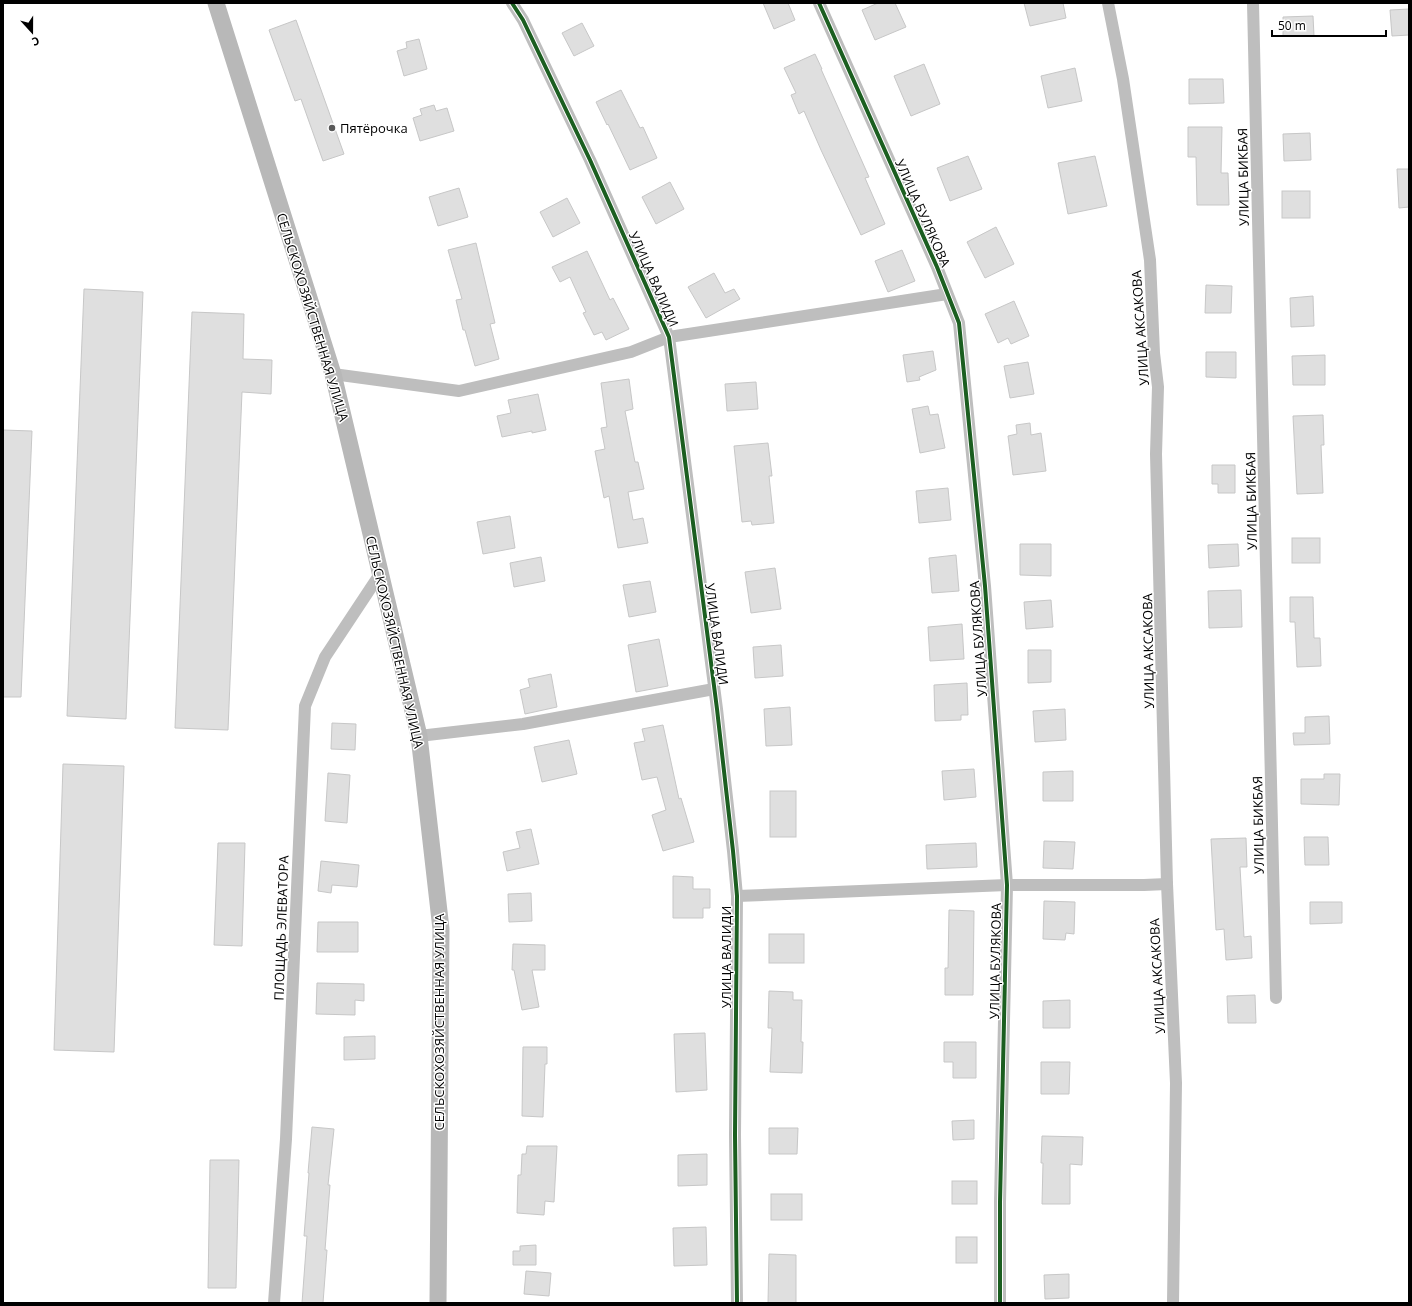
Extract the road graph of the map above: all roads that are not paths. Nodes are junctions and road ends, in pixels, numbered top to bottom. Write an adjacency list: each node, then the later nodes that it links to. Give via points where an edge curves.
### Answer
1 (216, 3): 8 (main road, СЕЛЬСКОХОЗЯЙСТВЕННАЯ УЛИЦА)
2 (512, 3): 7 (street, УЛИЦА ВАЛИДИ, via 590,160)
3 (819, 3): 6 (street, УЛИЦА БУЛЯКОВА)
4 (1108, 3): 12 (street, УЛИЦА АКСАКОВА, via 1123,79 1150,260 1158,388 1156,454)
5 (1253, 3): 15 (street, УЛИЦА БИКБАЯ)
6 (947, 294): 7 (street); 13 (street, УЛИЦА БУЛЯКОВА, via 960,323 985,586)
7 (669, 337): 8 (street, via 631,352 459,390); 10 (street, УЛИЦА ВАЛИДИ)
8 (333, 374): 9 (main road, СЕЛЬСКОХОЗЯЙСТВЕННАЯ УЛИЦА)
9 (380, 574): 11 (main road, СЕЛЬСКОХОЗЯЙСТВЕННАЯ УЛИЦА); 16 (street, ПЛОЩАДЬ ЭЛЕВАТОРА, via 325,657 305,706 286,1139)
10 (714, 689): 11 (street, via 523,724); 14 (street, УЛИЦА ВАЛИДИ)
11 (419, 736): 17 (main road, СЕЛЬСКОХОЗЯЙСТВЕННАЯ УЛИЦА, via 441,929)
12 (1167, 884): 13 (street); 20 (street, УЛИЦА АКСАКОВА, via 1176,1083)
13 (1007, 885): 14 (street); 19 (street, УЛИЦА БУЛЯКОВА)
14 (737, 896): 18 (street, УЛИЦА ВАЛИДИ)
15 (1276, 998)
16 (274, 1303)
17 (438, 1303)
18 (737, 1303)
19 (1000, 1303)
20 (1172, 1303)

